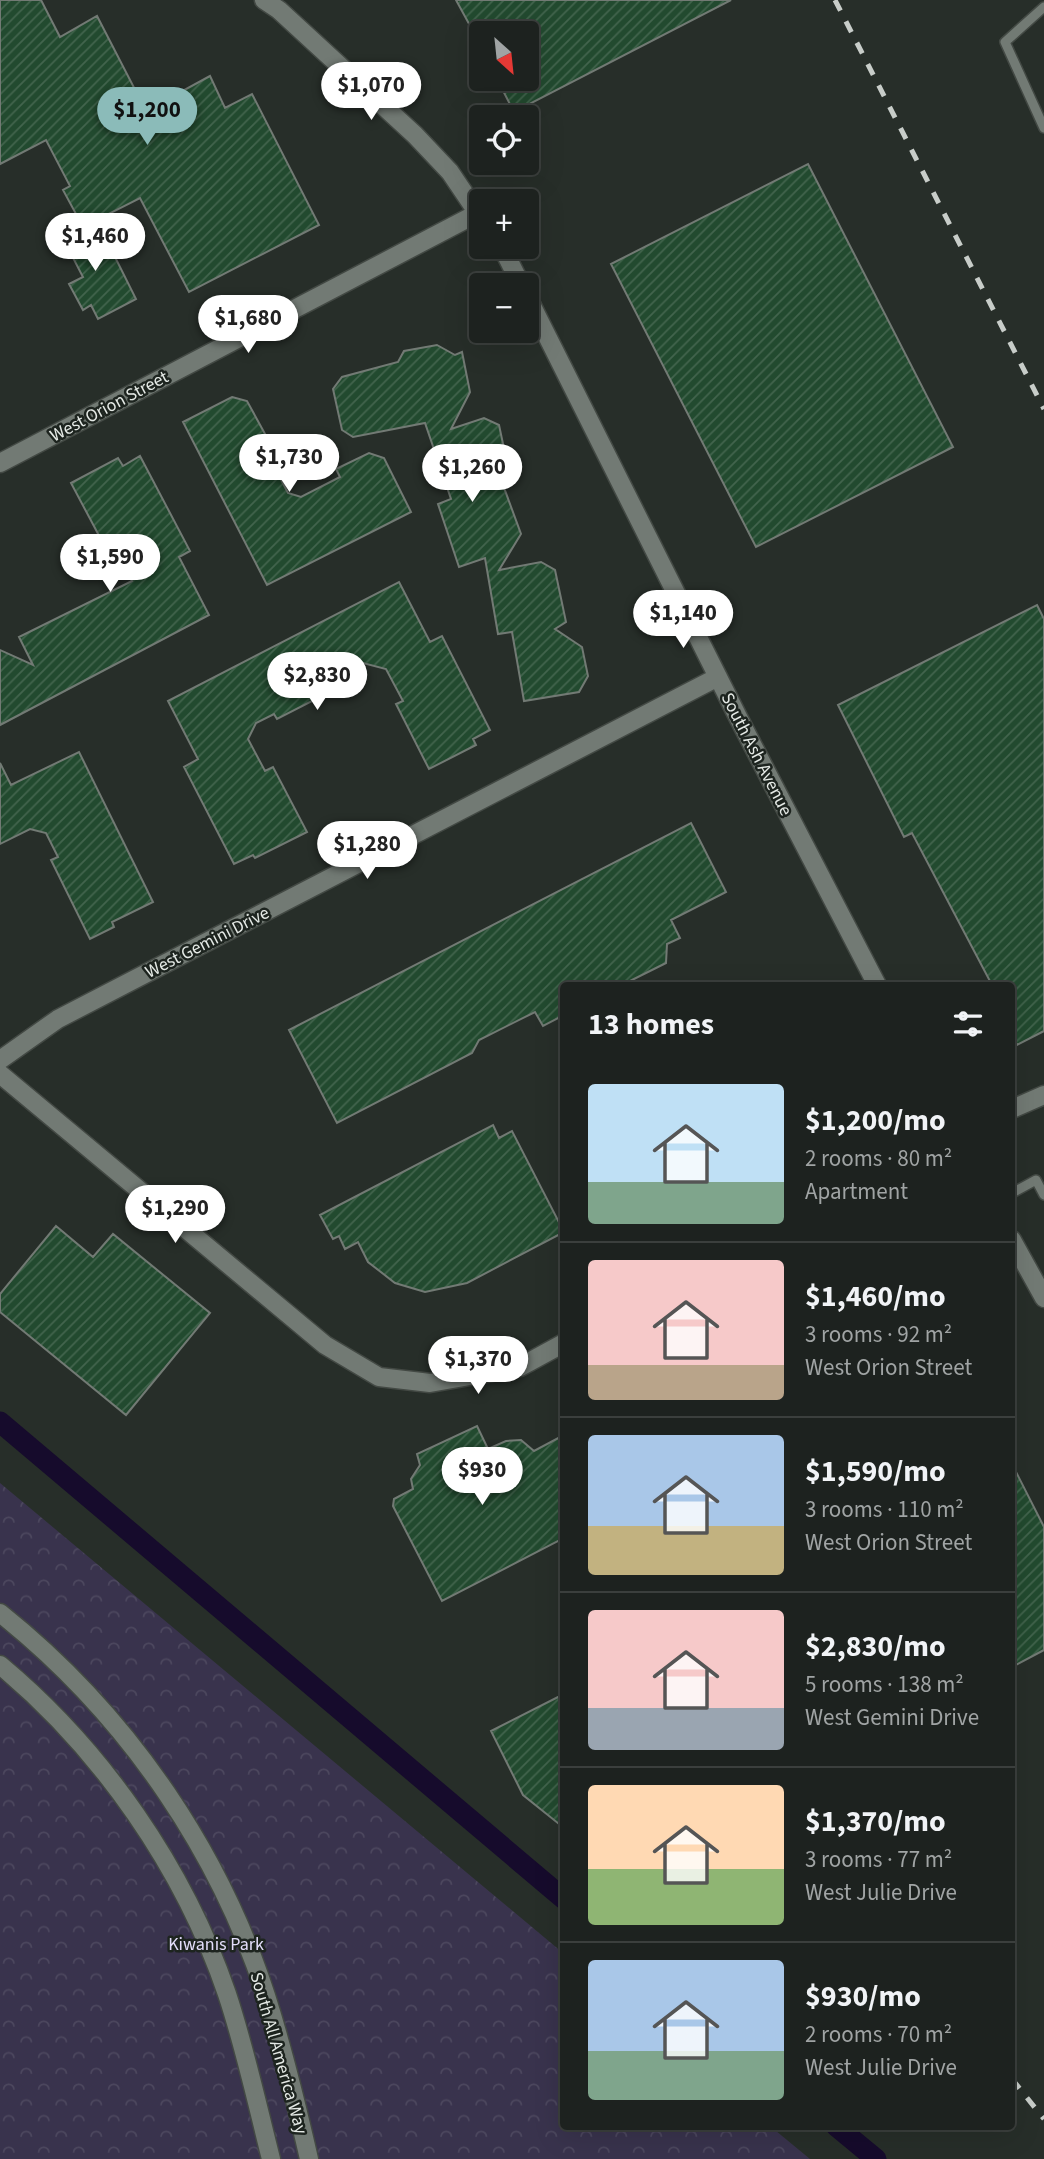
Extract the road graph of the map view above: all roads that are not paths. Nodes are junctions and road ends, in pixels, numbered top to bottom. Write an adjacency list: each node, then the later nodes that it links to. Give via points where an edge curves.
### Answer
1 (276, 4): 4 (street, via 415,135)
2 (1044, 7): 3 (lane, via 1005,42)
3 (1044, 128)
4 (469, 200)
5 (469, 220): 7 (street, West Orion Street)
6 (539, 320): 8 (street, South Ash Avenue)
7 (0, 463)
8 (718, 677): 9 (street, South Ash Avenue); 10 (street, West Gemini Drive, via 58,1019)
9 (875, 982)
10 (0, 1060)
11 (0, 1074): 18 (street, via 325,1345 379,1377 430,1383 477,1377 520,1367)
12 (1044, 1095): 13 (street)
13 (1015, 1108)
14 (1015, 1191): 15 (lane, via 1036,1180)
15 (1044, 1195)
16 (1015, 1245): 17 (street)
17 (1044, 1298)
18 (560, 1345)
19 (0, 1613): 22 (street, South All America Way, via 67,1672 147,1763 206,1857 272,2014)
20 (0, 1665): 21 (street, South All America Way, via 49,1709 109,1779 179,1885 228,1996)
21 (271, 2159)
22 (309, 2159)

